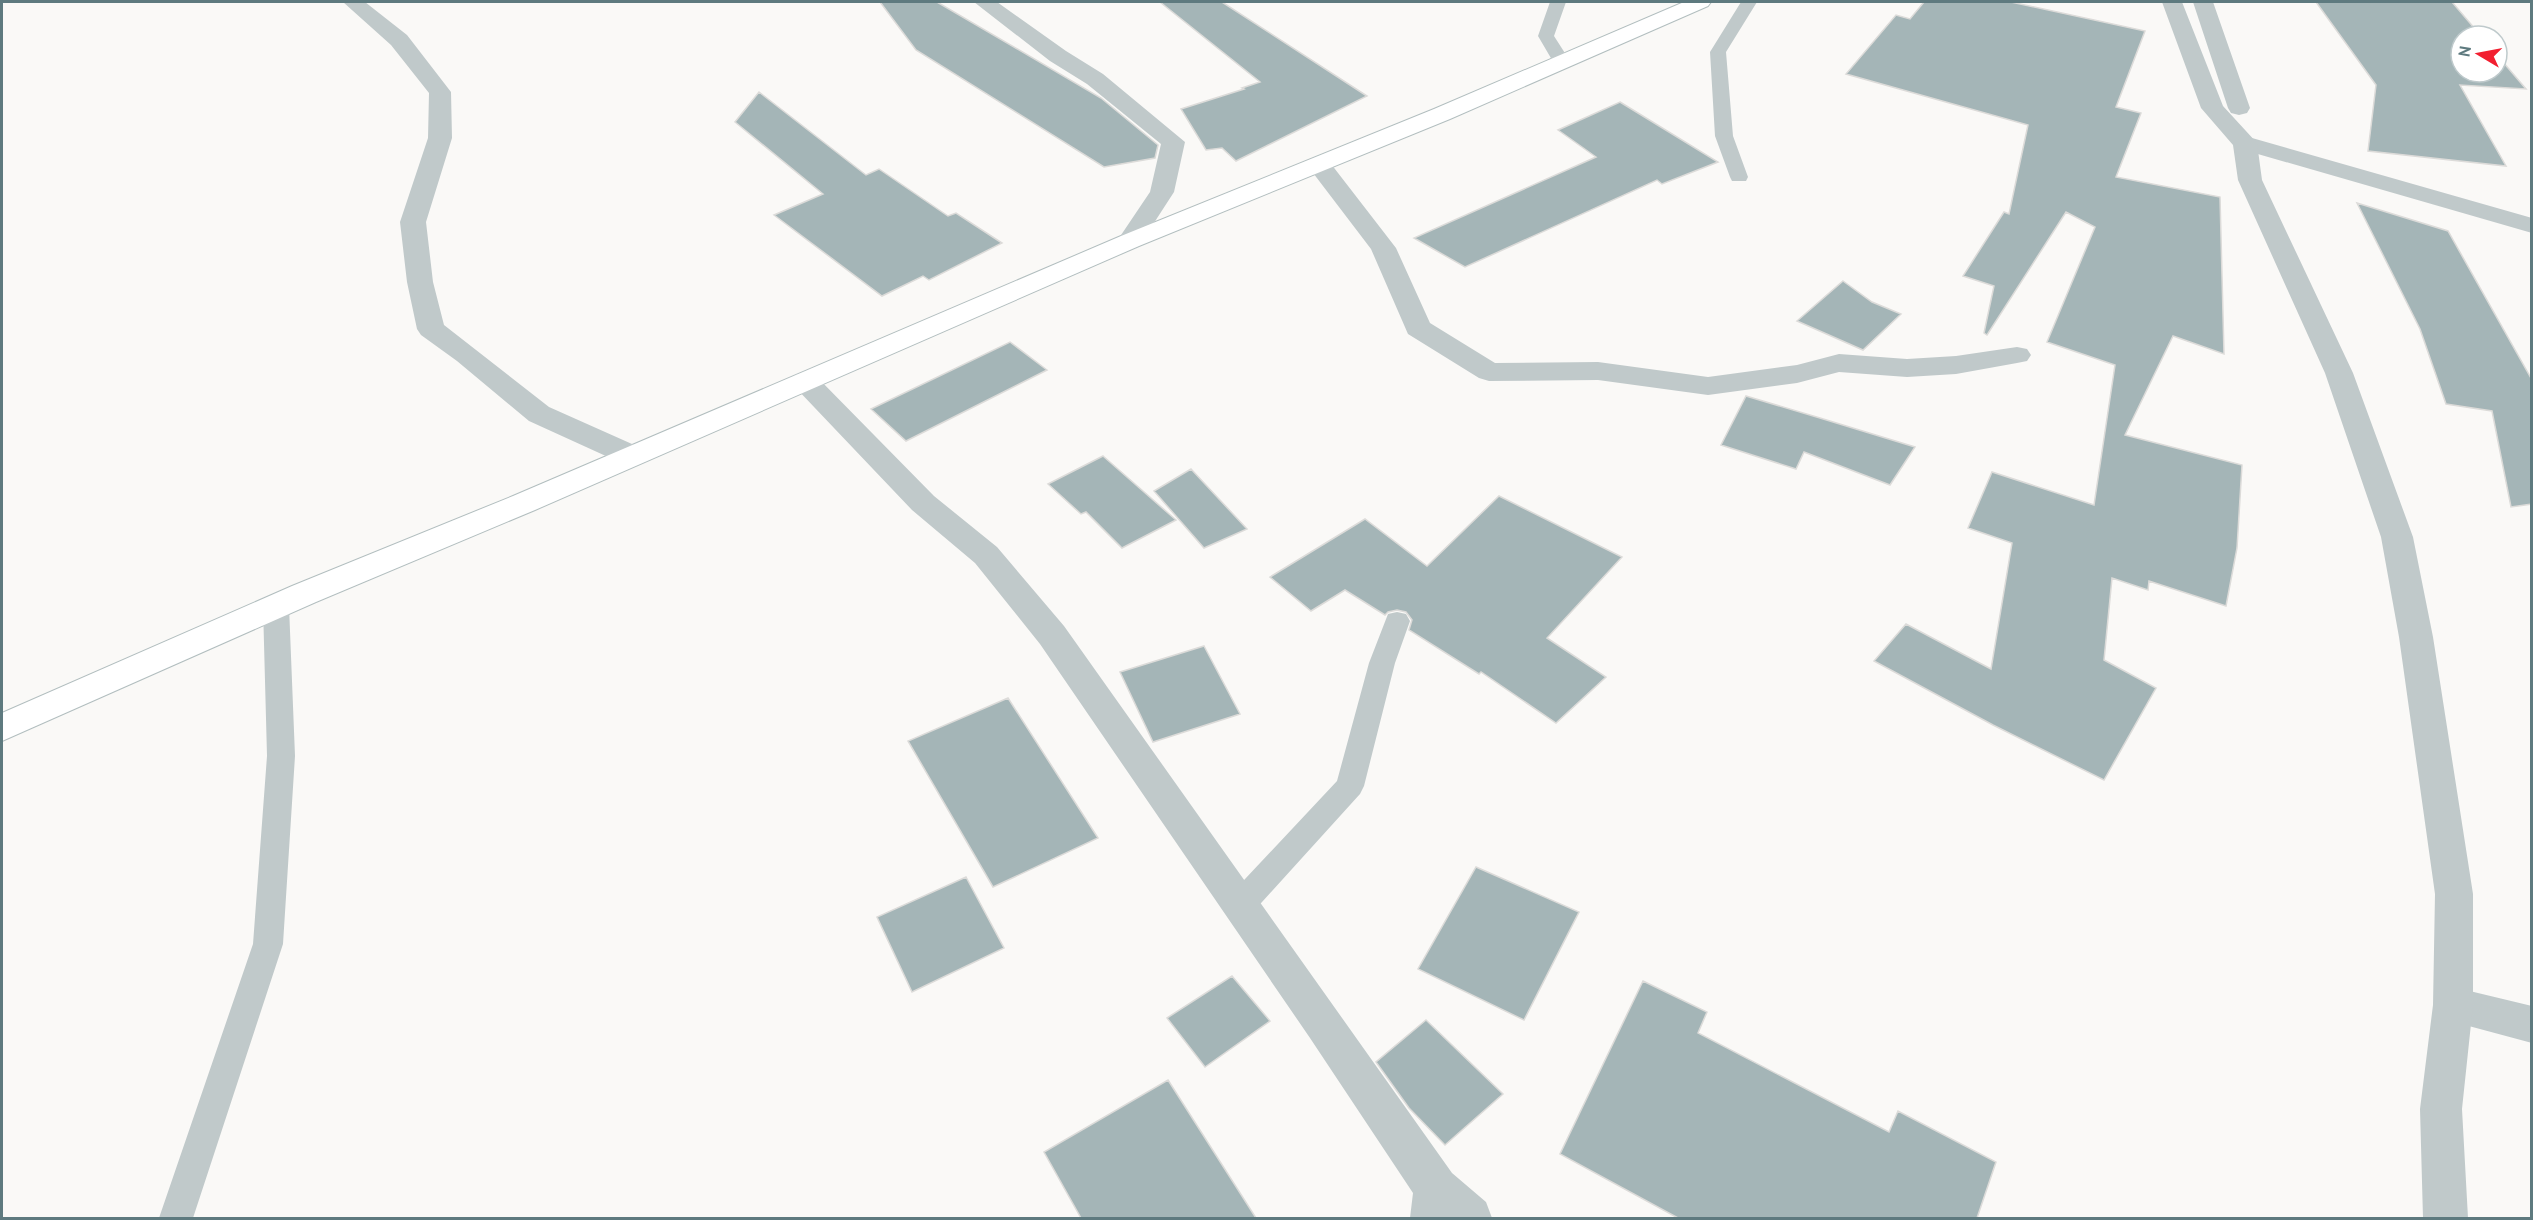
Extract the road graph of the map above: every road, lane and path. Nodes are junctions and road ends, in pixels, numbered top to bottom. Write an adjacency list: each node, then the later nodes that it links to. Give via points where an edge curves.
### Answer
1 (353, 2): 17 (street, via 399,40 440,92 440,138 413,222 420,282 431,329 539,414)
2 (984, 2): 14 (street, via 1095,79 1173,142 1162,192)
3 (1558, 2): 8 (lane, via 1546,36)
4 (1701, 2): 8 (main road)
5 (1749, 2): 12 (lane, via 1718,52 1724,136)
6 (2172, 2): 10 (street, via 2212,108)
7 (2203, 2): 9 (street)
8 (1561, 61): 11 (main road)
9 (2239, 108)
10 (2245, 143): 13 (street); 22 (street, via 2250,180 2339,373 2397,537 2454,894)
11 (1319, 165): 14 (main road); 15 (street, via 1383,248 1418,328 1489,372 1598,371 1708,386 1797,374 1839,363 1907,368)
12 (1739, 177)
13 (2532, 226)
14 (1130, 241): 16 (main road)
15 (2017, 355)
16 (805, 381): 17 (main road); 21 (street, via 923,503 986,555 1052,635)
17 (630, 455): 18 (main road)
18 (276, 606): 20 (main road); 25 (lane, via 281,756 268,944)
19 (1397, 621): 21 (lane, via 1350,786)
20 (2, 728)
21 (1241, 904): 24 (street)
22 (2453, 1005): 23 (street); 27 (street, via 2442,1109)
23 (2532, 1025)
24 (1434, 1203): 26 (street)
25 (176, 1218)
26 (1470, 1218)
27 (2446, 1218)

